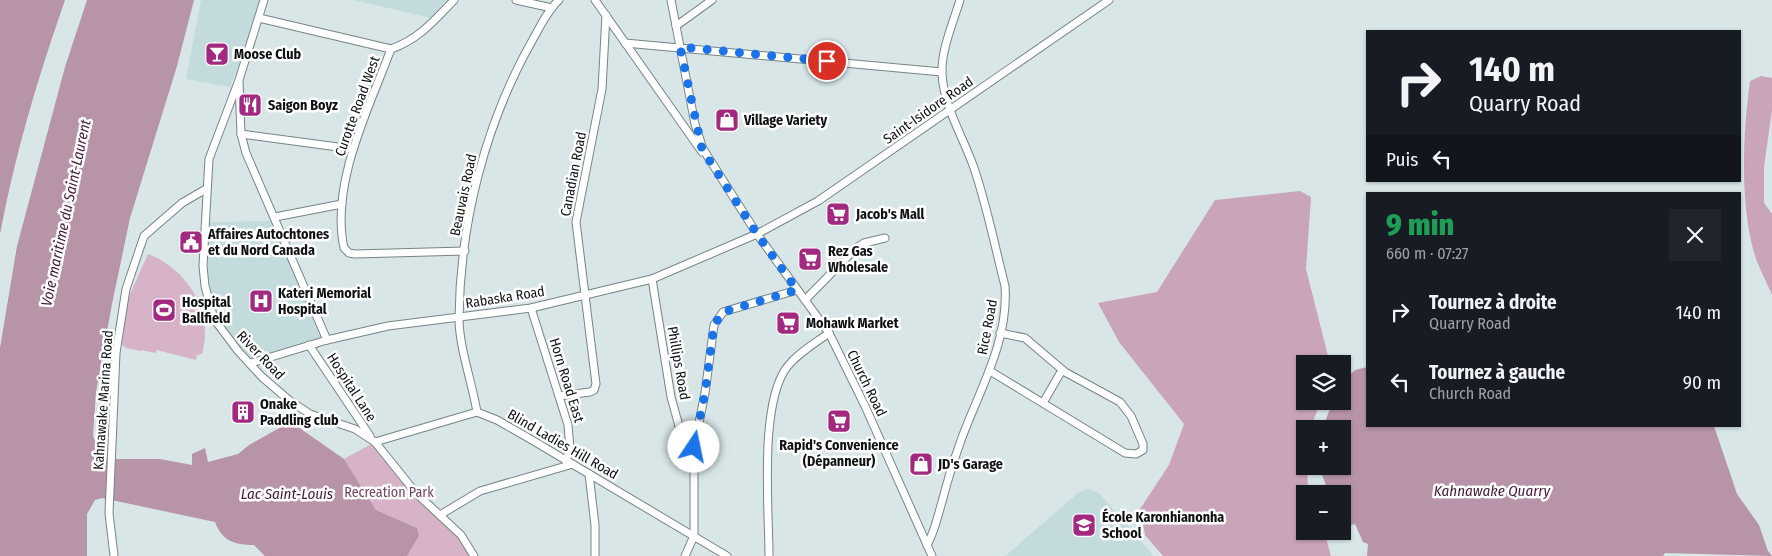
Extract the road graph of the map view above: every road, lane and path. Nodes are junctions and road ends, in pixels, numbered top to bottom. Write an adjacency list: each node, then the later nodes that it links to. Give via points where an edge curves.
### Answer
1 (264, 0): 12 (street, River Road)
2 (454, 0): 16 (street, Curotte Road West, via 423,33)
3 (516, 0): 10 (street)
4 (559, 0): 10 (street, Beauvais Road)
5 (594, 0): 11 (street)
6 (671, 0): 13 (street)
7 (712, 0): 13 (street)
8 (960, 0): 17 (street)
9 (1109, 0): 19 (street, Saint-Isidore Road)
10 (552, 8): 28 (street, Beauvais Road, via 514,75 498,112 476,188)
11 (606, 15): 14 (street); 31 (street, Canadian Road, via 602,89 576,222)
12 (259, 18): 16 (street); 18 (street, River Road)
13 (676, 26): 15 (street)
14 (625, 43): 15 (street); 22 (street)
15 (680, 47): 17 (street); 22 (street, via 695,124)
16 (391, 49): 21 (street, Curotte Road West)
17 (942, 72): 19 (street, Rice Road)
18 (239, 80): 20 (street, Hospital Lane); 23 (street, River Road, via 209,159)
19 (950, 110): 26 (street, Saint-Isidore Road, via 818,201); 36 (street, Rice Road, via 975,171 1005,286)
20 (241, 134): 21 (street); 25 (street, Hospital Lane, via 246,153)
21 (353, 149): 24 (street, Curotte Road West)
22 (710, 164): 26 (street, Church Road)
23 (206, 189): 39 (street, River Road, via 203,266 209,302 221,331); 52 (street, Kahnawake Marina Road, via 164,216 144,236 126,289 116,353 109,513)
24 (342, 204): 25 (street); 28 (street, Curotte Road West, via 342,242 349,253)
25 (275, 217): 37 (street, Hospital Lane)
26 (757, 234): 29 (street, Rabaska Road); 30 (street, Church Road)
27 (885, 238): 32 (street, via 856,248)
28 (465, 251): 34 (street, Beauvais Road)
29 (652, 279): 31 (street, Rabaska Road); 46 (street, Phillips Road, via 671,397 679,426)
30 (797, 290): 32 (street, Church Road); 46 (street, via 732,309 717,317)
31 (585, 296): 33 (street, Rabaska Road); 42 (street, Canadian Road, via 596,384 590,392)
32 (805, 300): 35 (street, Church Road)
33 (531, 308): 34 (street, Rabaska Road); 42 (street, Horn Road East)
34 (459, 317): 37 (street, Rabaska Road, via 407,323); 44 (street, Beauvais Road)
35 (828, 333): 51 (street, Church Road, via 865,406); 57 (street, via 797,357 778,381 772,404 768,455)
36 (1000, 333): 40 (street, via 1025,338); 41 (street, Rice Road)
37 (327, 340): 38 (street, Rabaska Road)
38 (309, 345): 39 (street, Rabaska Road); 45 (street, Hospital Lane)
39 (251, 363): 45 (street, River Road, via 262,377 303,410 355,429)
40 (1062, 370): 43 (street); 43 (street, via 1120,402 1131,416 1143,450 1136,454 1125,453)
41 (990, 371): 43 (street); 51 (street, Rice Road, via 960,442 935,531)
42 (559, 396): 47 (street, Horn Road East, via 571,436)
43 (1043, 403)
44 (477, 412): 45 (street); 47 (street, Blind Ladies Hill Road, via 497,420)
45 (375, 442): 49 (street, River Road, via 416,493)
46 (694, 447): 50 (street)
47 (570, 463): 48 (street, Blind Ladies Hill Road); 49 (street, via 480,491)
48 (589, 474): 50 (street, Blind Ladies Hill Road); 54 (street)
49 (440, 515): 53 (street, River Road, via 461,535)
50 (694, 536): 55 (street); 56 (street, Blind Ladies Hill Road)
51 (927, 545): 58 (street, Church Road)
52 (114, 556)
53 (474, 556)
54 (595, 556)
55 (685, 556)
56 (727, 556)
57 (769, 556)
58 (932, 556)

